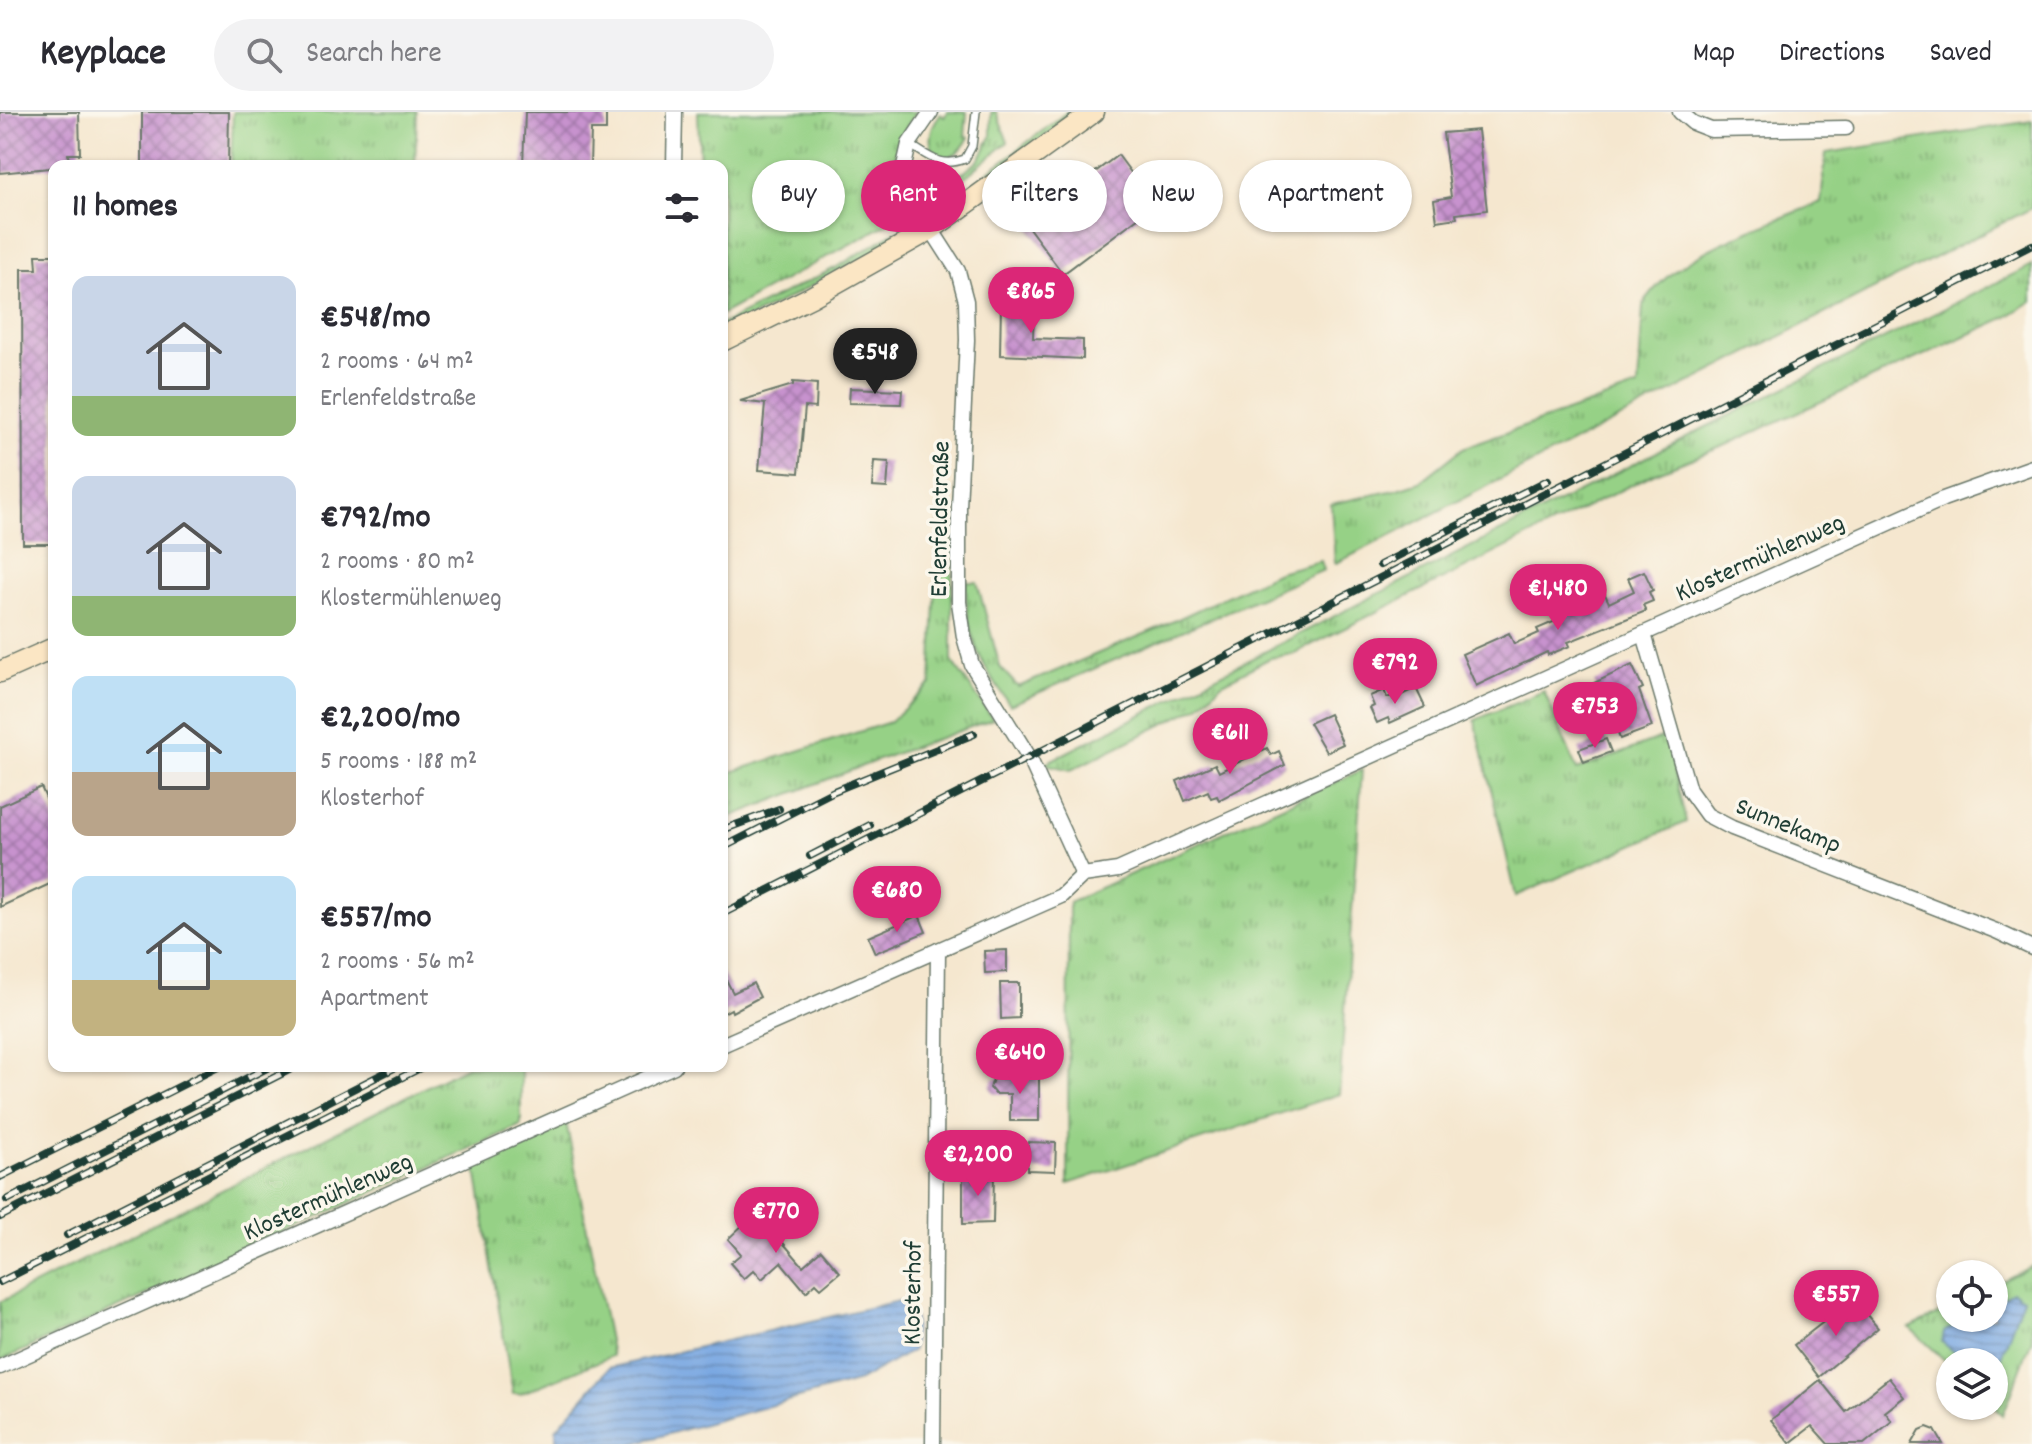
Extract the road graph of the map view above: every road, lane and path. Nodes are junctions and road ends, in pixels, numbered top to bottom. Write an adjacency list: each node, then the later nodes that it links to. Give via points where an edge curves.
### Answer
1 (675, 112): 8 (street)
2 (931, 112): 7 (street, Erlenfeldstraße)
3 (976, 112): 7 (lane, via 965,159 950,165)
4 (1094, 112): 10 (main road)
5 (1680, 112): 6 (street, via 1711,130)
6 (1846, 128)
7 (909, 144): 9 (street, Erlenfeldstraße)
8 (674, 160)
9 (905, 160)
10 (966, 204)
11 (926, 232): 13 (main road)
12 (931, 232): 18 (street, Erlenfeldstraße, via 958,271 966,301 959,507 964,637 972,665 1029,757)
13 (728, 338)
14 (2032, 467): 15 (street, Klostermühlenweg, via 1943,499)
15 (1644, 634): 18 (street, Klostermühlenweg, via 1118,870); 19 (street, Sunnekamp, via 1689,790 1707,815)
16 (48, 651): 17 (main road)
17 (0, 672)
18 (1083, 875): 20 (street, Klostermühlenweg, via 1061,896)
19 (2032, 948)
20 (938, 950): 21 (street, Klostermühlenweg); 24 (street, Klosterhof)
21 (728, 1042)
22 (661, 1072): 23 (street, Klostermühlenweg)
23 (0, 1367)
24 (933, 1444)

